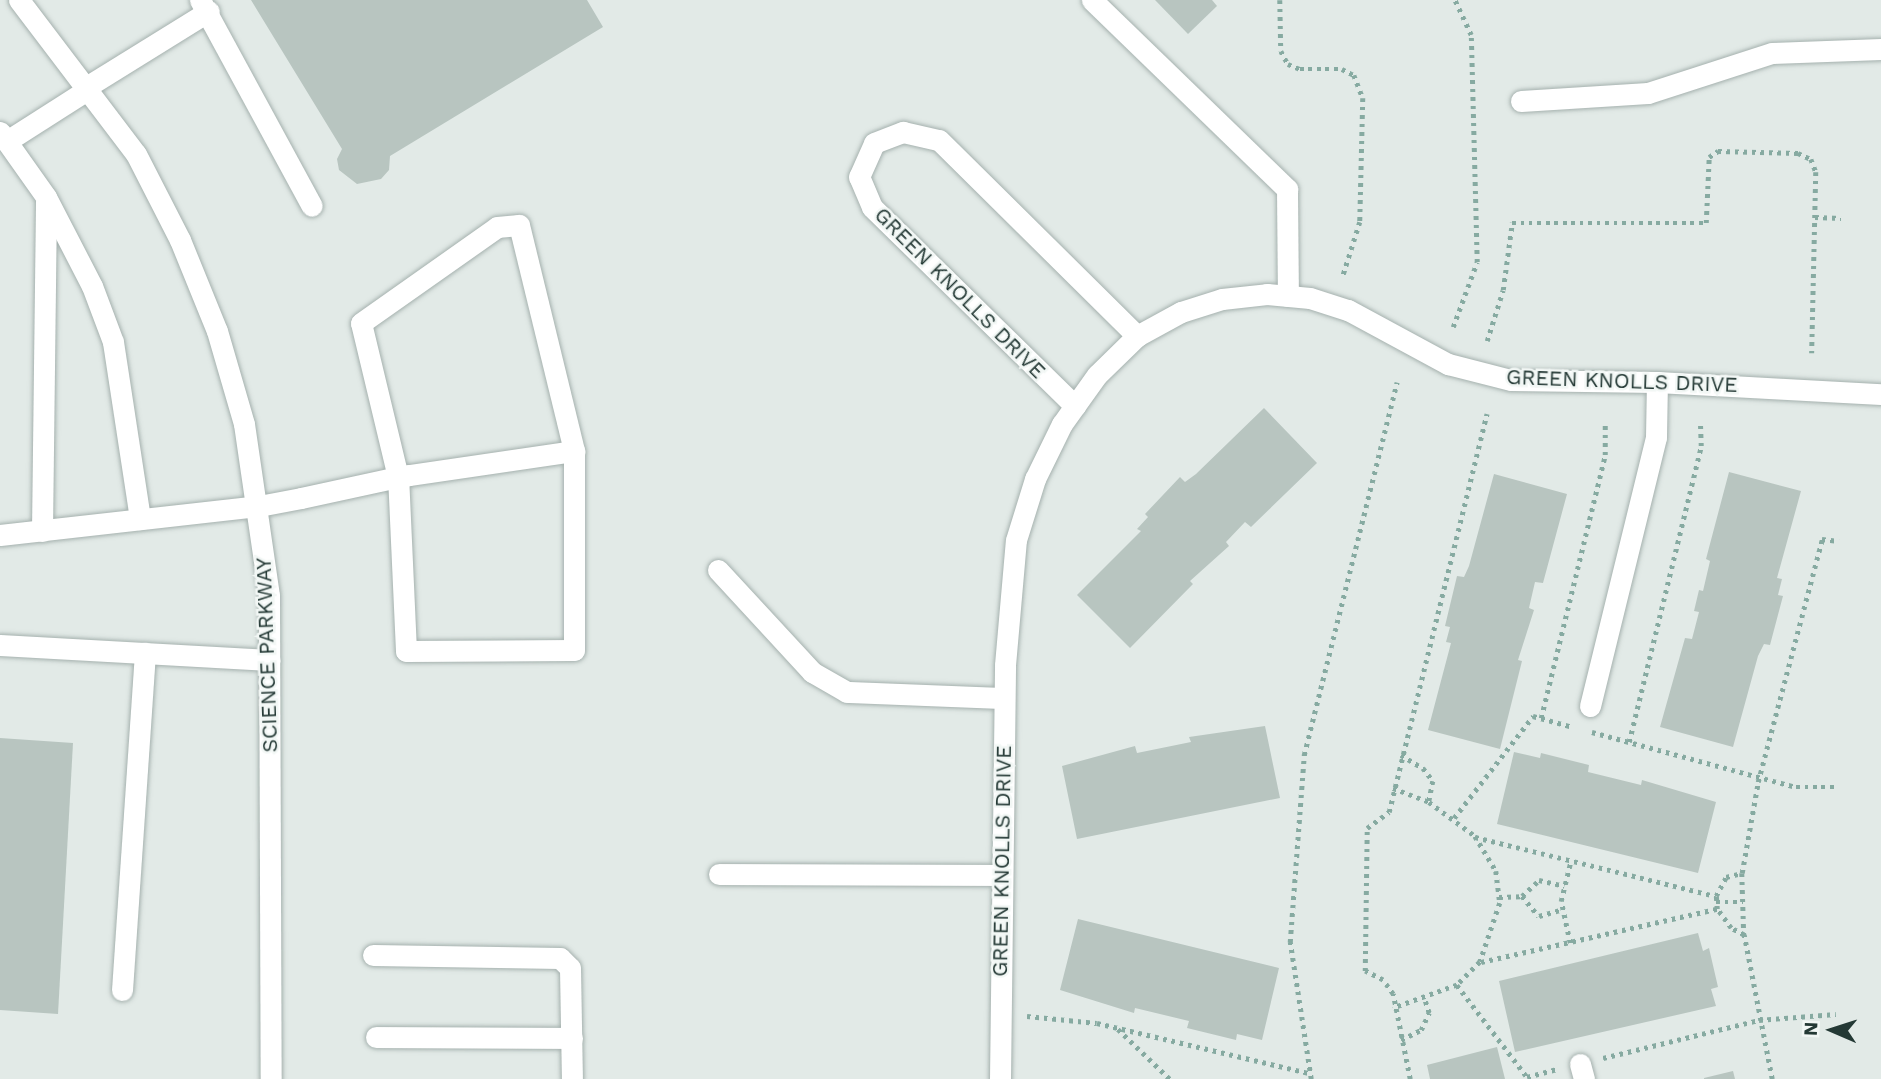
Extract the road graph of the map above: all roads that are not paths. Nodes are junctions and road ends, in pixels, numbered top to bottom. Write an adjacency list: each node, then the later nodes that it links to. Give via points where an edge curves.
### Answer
1 (19, 0): 5 (street, SCIENCE PARKWAY)
2 (1092, 0): 10 (street, via 1287,189)
3 (205, 5): 5 (street); 9 (street)
4 (1881, 49): 6 (street, via 1772,53 1648,93)
5 (89, 87): 7 (street); 17 (street, SCIENCE PARKWAY, via 136,154 194,274 217,331 244,424)
6 (1521, 101)
7 (3, 136): 8 (street)
8 (46, 197): 18 (street, via 92,286 113,342); 19 (street)
9 (312, 206)
10 (1288, 296): 11 (street, GREEN KNOLLS DRIVE, via 1222,299 1181,312); 12 (street, GREEN KNOLLS DRIVE, via 1348,310 1448,364 1480,373 1541,383)
11 (1137, 336): 14 (street, GREEN KNOLLS DRIVE, via 1097,375); 14 (street, GREEN KNOLLS DRIVE, via 939,140 904,132 874,144 859,177 872,206)
12 (1657, 382): 13 (street, GREEN KNOLLS DRIVE); 26 (street, via 1656,436)
13 (1881, 394)
14 (1075, 406): 25 (street, GREEN KNOLLS DRIVE, via 1035,478 1016,540 1007,600)
15 (574, 451): 16 (street); 16 (street, via 574,650 406,651); 16 (street, via 519,225 497,227 361,323)
16 (398, 477): 17 (street)
17 (259, 506): 18 (street); 24 (street, SCIENCE PARKWAY, via 269,596)
18 (140, 519): 19 (street)
19 (41, 531): 20 (street)
20 (0, 536)
21 (718, 570): 25 (street, via 812,671 847,692)
22 (0, 645): 23 (street)
23 (145, 653): 24 (street); 30 (street)
24 (270, 660): 33 (street, SCIENCE PARKWAY)
25 (1004, 698): 28 (street, GREEN KNOLLS DRIVE)
26 (1590, 706)
27 (719, 874): 28 (street)
28 (1002, 875): 35 (street, GREEN KNOLLS DRIVE)
29 (373, 956): 32 (street, via 559,958 570,968)
30 (122, 990)
31 (376, 1037): 32 (street)
32 (572, 1038): 34 (street)
33 (271, 1079)
34 (572, 1079)
35 (1000, 1079)

